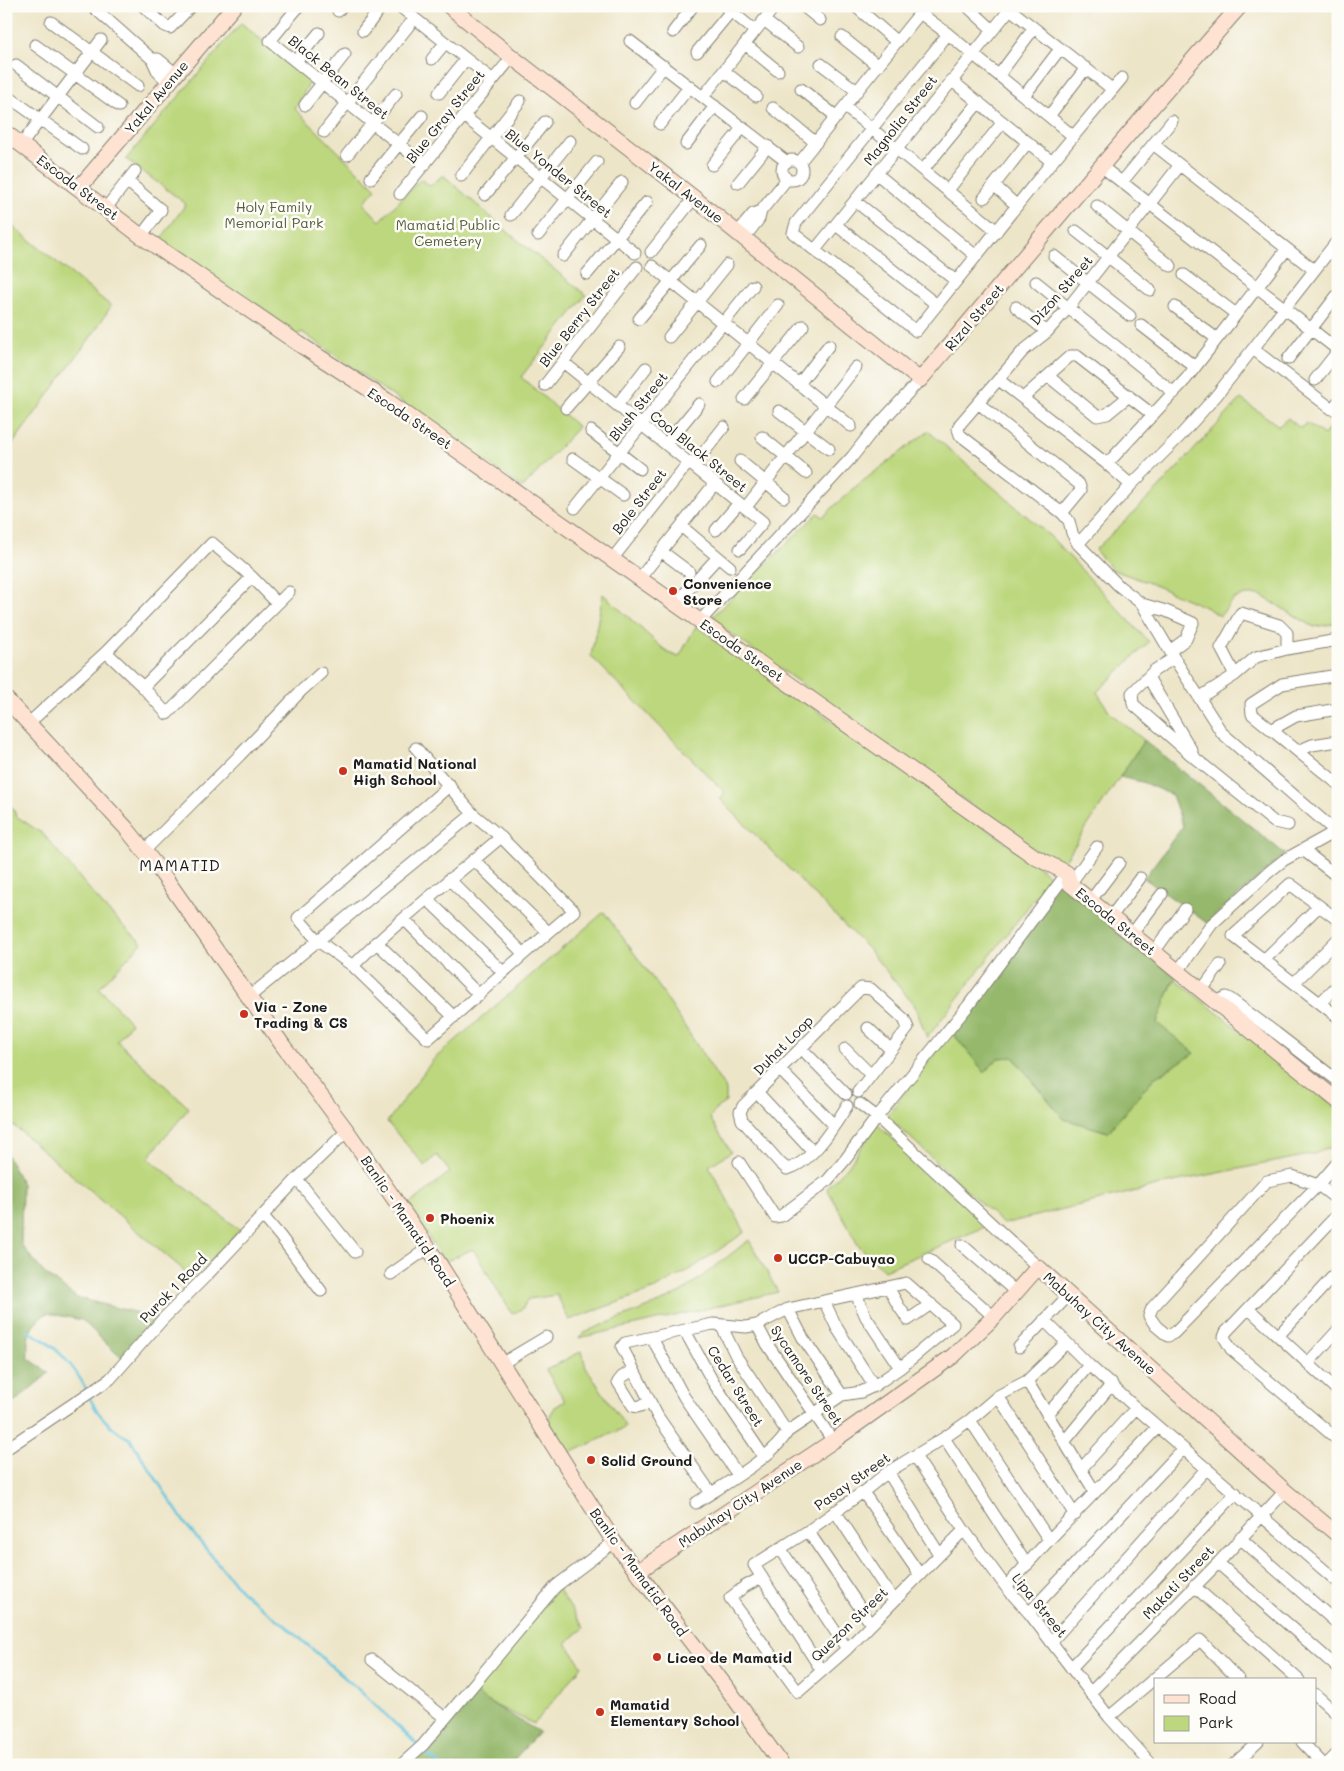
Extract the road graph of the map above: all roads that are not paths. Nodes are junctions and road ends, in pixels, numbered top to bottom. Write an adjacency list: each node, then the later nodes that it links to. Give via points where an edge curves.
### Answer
1 (92, 6): 54 (street, via 152,59 158,59)
2 (143, 6): 3 (street, via 170,28)
3 (191, 6)
4 (234, 6): 54 (street, Yakal Avenue)
5 (299, 6): 44 (street, Black Bean Street, via 270,41)
6 (382, 6): 24 (street)
7 (399, 6): 17 (street)
8 (450, 6): 41 (street, Yakal Avenue)
9 (693, 6): 25 (street)
10 (775, 6): 18 (street)
11 (803, 6): 19 (street)
12 (972, 6): 23 (street, via 970,9)
13 (1240, 6): 116 (street, Rizal Street)
14 (857, 7): 31 (street)
15 (1008, 8): 21 (street); 23 (street, Magnolia Street)
16 (728, 9): 22 (street); 37 (street)
17 (414, 19): 32 (street); 73 (street)
18 (764, 20): 22 (street); 35 (street)
19 (820, 20)
20 (50, 22): 38 (street)
21 (1034, 28): 36 (street); 53 (street)
22 (756, 30): 33 (street)
23 (993, 30): 40 (street, Magnolia Street)
24 (363, 31)
25 (673, 32)
26 (319, 33): 44 (street)
27 (948, 34): 31 (street, via 920,13); 40 (street); 92 (street)
28 (842, 38): 48 (street)
29 (101, 40): 38 (street)
30 (630, 41): 47 (street)
31 (897, 42): 48 (street)
32 (445, 43): 42 (street); 43 (street)
33 (745, 44): 50 (street); 51 (street)
34 (35, 45): 52 (street)
35 (798, 47)
36 (1060, 48): 49 (street); 68 (street)
37 (697, 52)
38 (91, 53): 52 (street); 59 (street)
39 (345, 54): 58 (street)
40 (972, 54): 53 (street); 57 (street, Magnolia Street)
41 (512, 57): 56 (street, Blue Gray Street); 133 (street, Yakal Avenue)
42 (432, 59)
43 (466, 59): 56 (street); 64 (street)
44 (296, 61): 58 (street, Black Bean Street)
45 (821, 64): 63 (street)
46 (16, 65): 69 (street)
47 (664, 66): 60 (street); 74 (street)
48 (878, 66): 63 (street)
49 (1086, 68): 62 (street); 82 (street)
50 (724, 70): 67 (street); 70 (street)
51 (778, 71)
52 (74, 75): 69 (street); 76 (street)
53 (999, 75): 68 (street)
54 (172, 78): 129 (street, Yakal Avenue)
55 (1122, 78): 62 (street)
56 (493, 80): 81 (street, Blue Gray Street)
57 (951, 80): 72 (street); 106 (street, Magnolia Street)
58 (323, 82): 73 (street, Black Bean Street); 75 (street)
59 (138, 86)
60 (690, 86): 70 (street); 89 (street)
61 (801, 89): 83 (street)
62 (1112, 89): 95 (street)
63 (857, 91): 78 (street)
64 (440, 93)
65 (396, 94): 88 (street)
66 (6, 95): 84 (street)
67 (756, 96)
68 (1024, 96): 82 (street)
69 (58, 97): 84 (street); 90 (street)
70 (703, 97): 77 (street)
71 (520, 102): 96 (street)
72 (979, 102): 87 (street); 117 (street)
73 (348, 103): 88 (street, Black Bean Street); 93 (street)
74 (635, 103)
75 (305, 104)
76 (120, 106)
77 (715, 106): 91 (street); 101 (street)
78 (845, 107): 83 (street); 92 (street)
79 (773, 108): 99 (street)
80 (422, 116): 100 (street)
81 (464, 116): 96 (street, Blue Yonder Street); 113 (street, Blue Gray Street)
82 (1049, 116): 95 (street)
83 (837, 117): 99 (street)
84 (40, 119): 103 (street); 105 (street)
85 (1172, 121): 102 (street)
86 (545, 122): 108 (street)
87 (1003, 122): 98 (street); 130 (street)
88 (373, 123): 100 (street, Black Bean Street); 107 (street)
89 (660, 124)
90 (98, 127)
91 (743, 127): 104 (street); 114 (street)
92 (872, 128): 106 (street); 155 (street, via 796,223 793,233)
93 (324, 132)
94 (6, 133): 103 (street, Escoda Street)
95 (1074, 136): 111 (street)
96 (491, 137): 108 (street, Blue Yonder Street); 120 (street)
97 (570, 141): 122 (street)
98 (1028, 142): 111 (street); 128 (street)
99 (816, 143): 112 (street)
100 (399, 144): 113 (street, Black Bean Street); 121 (street)
101 (686, 144)
102 (1153, 144): 115 (street); 126 (street)
103 (21, 145): 129 (street, Escoda Street)
104 (768, 146): 110 (street); 127 (street)
105 (82, 149)
106 (897, 149): 117 (street); 119 (street, Magnolia Street)
107 (347, 155)
108 (516, 157): 122 (street, Blue Yonder Street); 132 (street)
109 (597, 162): 135 (street)
110 (787, 162): 112 (street, via 794,160); 123 (street, via 783,170)
111 (1052, 162): 139 (street)
112 (800, 163): 123 (street, via 800,176 792,180)
113 (425, 165): 131 (street, Blue Gray Street)
114 (712, 165)
115 (1180, 165): 138 (street, Dizon Street); 154 (street)
116 (1101, 166): 126 (street); 206 (street, Rizal Street)
117 (923, 170): 130 (street)
118 (135, 171): 124 (street)
119 (877, 174): 136 (street, Magnolia Street); 159 (street)
120 (461, 176)
121 (371, 178)
122 (541, 178): 135 (street, Blue Yonder Street); 142 (street)
123 (787, 178): 149 (street, via 761,211 752,214)
124 (127, 181): 141 (street); 150 (street, via 161,210)
125 (622, 182): 143 (street)
126 (1122, 182): 138 (street)
127 (738, 184)
128 (994, 185): 134 (street); 139 (street)
129 (79, 188): 141 (street, Escoda Street)
130 (948, 190): 145 (street)
131 (400, 194)
132 (485, 194)
133 (694, 198): 149 (street, Yakal Avenue); 156 (street)
134 (984, 198)
135 (568, 199): 143 (street, Blue Yonder Street); 148 (street)
136 (855, 201): 144 (street, Magnolia Street); 170 (street)
137 (647, 202): 151 (street)
138 (1150, 204): 147 (street, Dizon Street); 174 (street)
139 (1017, 206): 145 (street)
140 (1097, 206): 147 (street)
141 (106, 208): 150 (street, Escoda Street)
142 (511, 215)
143 (593, 219): 151 (street, Blue Yonder Street); 158 (street)
144 (836, 225): 155 (street, Magnolia Street); 179 (street)
145 (997, 231): 159 (street)
146 (1076, 231): 161 (street)
147 (1128, 232): 161 (street, Dizon Street); 164 (street)
148 (538, 235)
149 (741, 235): 206 (street, Yakal Avenue)
150 (141, 236): 256 (street, Escoda Street, via 386,400)
151 (616, 238): 157 (street, Blue Yonder Street); 167 (street)
152 (1338, 240): 166 (street)
153 (701, 245): 169 (street)
154 (1287, 249): 166 (street); 174 (street)
155 (815, 250): 179 (street, via 916,331)
156 (651, 252): 157 (street, via 643,249); 163 (street)
157 (635, 254): 165 (street)
158 (563, 256)
159 (976, 256): 170 (street)
160 (1054, 256): 172 (street)
161 (1108, 257): 172 (street, Dizon Street); 175 (street)
162 (727, 265): 177 (street)
163 (652, 266): 165 (street, via 645,270); 169 (street)
164 (1171, 266)
165 (638, 267): 200 (street, Blue Berry Street)
166 (1314, 270): 183 (street)
167 (587, 274)
168 (1184, 275): 184 (street)
169 (671, 281): 177 (street); 186 (street)
170 (956, 281): 179 (street)
171 (1036, 282): 182 (street)
172 (1087, 284): 182 (street, Dizon Street); 185 (street)
173 (753, 286): 187 (street, Blush Street)
174 (1257, 287): 183 (street); 184 (street)
175 (1150, 290)
176 (1338, 294): 190 (street)
177 (697, 302): 187 (street); 192 (street)
178 (778, 305): 194 (street)
179 (937, 305)
180 (1016, 307): 191 (street)
181 (1175, 307): 193 (street)
182 (1068, 308): 191 (street, Dizon Street); 213 (street)
183 (1284, 308): 190 (street); 197 (street)
184 (1236, 314): 193 (street)
185 (1130, 316)
186 (639, 319)
187 (723, 323): 194 (street); 225 (street, Blush Street)
188 (1141, 325): 203 (street)
189 (804, 326): 201 (street)
190 (1311, 329): 198 (street); 199 (street)
191 (1047, 332): 207 (street, Dizon Street, via 1023,351)
192 (669, 337)
193 (1217, 339): 203 (street)
194 (748, 343): 201 (street); 210 (street)
195 (828, 346): 211 (street)
196 (619, 347): 209 (street)
197 (1253, 349): 217 (street, via 1332,409); 244 (street, via 1216,396)
198 (1338, 350): 208 (street)
199 (1288, 359)
200 (563, 362): 209 (street, Cool Black Street); 212 (street, Blue Berry Street)
201 (773, 363): 211 (street); 216 (street)
202 (856, 367): 221 (street)
203 (1195, 367): 213 (street)
204 (646, 368): 220 (street)
205 (1048, 376): 214 (street, via 1097,416 1107,414); 214 (street, via 1070,356 1077,356); 215 (street)
206 (920, 380): 265 (street, Rizal Street)
207 (999, 380): 215 (street); 218 (street, Dizon Street)
208 (1315, 380)
209 (588, 382): 220 (street, Cool Black Street); 222 (street)
210 (718, 382)
211 (799, 384): 221 (street)
212 (545, 385)
213 (1174, 393): 224 (street)
214 (1129, 396): 224 (street)
215 (1023, 398): 238 (street)
216 (744, 399)
217 (1338, 402)
218 (978, 403): 249 (street, via 1079,484 1081,490); 249 (street, Dizon Street, via 960,424 960,435)
219 (699, 404): 231 (street)
220 (617, 405): 225 (street, Cool Black Street)
221 (826, 406): 226 (street); 229 (street)
222 (566, 408)
223 (779, 411): 229 (street)
224 (1153, 415): 238 (street)
225 (642, 425): 231 (street, Cool Black Street); 233 (street, Blush Street)
226 (851, 426)
227 (724, 427): 237 (street, Bole Street)
228 (591, 431): 233 (street)
229 (806, 431): 232 (street); 234 (street)
230 (762, 437): 234 (street)
231 (666, 444): 237 (street, Cool Black Street)
232 (829, 449)
233 (619, 452): 239 (street); 241 (street, Blush Street)
234 (786, 456): 240 (street); 242 (street)
235 (573, 459): 241 (street)
236 (740, 461): 242 (street)
237 (691, 464): 243 (street, Cool Black Street); 256 (street, Bole Street)
238 (1107, 464): 244 (street)
239 (640, 468)
240 (806, 473)
241 (599, 478): 245 (street); 248 (street, Blush Street)
242 (766, 482): 246 (street); 247 (street)
243 (715, 483): 247 (street, Cool Black Street); 250 (street)
244 (1131, 485): 252 (street)
245 (623, 494)
246 (784, 497)
247 (742, 505): 251 (street); 253 (street, Cool Black Street, via 763,522)
248 (575, 508)
249 (1062, 513): 252 (street, via 1069,521)
250 (681, 526): 254 (street); 255 (street)
251 (716, 530)
252 (1078, 544): 264 (street, via 1119,586)
253 (740, 549)
254 (661, 551): 258 (street); 260 (street)
255 (718, 556): 257 (street); 263 (street)
256 (612, 558): 260 (street, Escoda Street)
257 (730, 567)
258 (689, 572)
259 (252, 577): 262 (street); 268 (street, via 212,542); 274 (street)
260 (640, 578): 263 (street, Escoda Street)
261 (289, 592): 262 (street)
262 (277, 603): 274 (street, via 167,714)
263 (676, 603): 265 (street, Escoda Street)
264 (1142, 604): 269 (street); 269 (street, via 1193,624 1186,639)
265 (701, 620): 296 (street, Escoda Street)
266 (1338, 640): 267 (street)
267 (1287, 649): 271 (street, via 1256,658); 271 (street, via 1286,633 1280,625 1242,613 1221,648)
268 (106, 652): 274 (street); 278 (street)
269 (1172, 655): 273 (street); 275 (street)
270 (320, 673): 291 (street)
271 (1235, 675): 275 (street)
272 (1338, 675): 279 (street, via 1282,684 1251,704 1252,714)
273 (1148, 677): 283 (street); 283 (street, via 1132,693 1134,704)
274 (143, 687)
275 (1199, 698): 288 (street, via 1222,733)
276 (6, 699): 278 (street, Banlic - Mamatid Road)
277 (1338, 709): 279 (street, via 1296,716)
278 (29, 723): 291 (street, Banlic - Mamatid Road)
279 (1271, 730): 282 (street)
280 (1338, 741): 282 (street)
281 (416, 748): 285 (street)
282 (1298, 751): 284 (street)
283 (1196, 759): 287 (street, via 1274,822)
284 (1338, 784)
285 (450, 786): 286 (street); 310 (street, via 298,918)
286 (473, 814): 289 (street); 310 (street)
287 (1288, 824)
288 (1337, 830): 292 (street)
289 (501, 838): 293 (street); 307 (street, via 574,911)
290 (1097, 848): 296 (street)
291 (145, 850): 323 (street, Banlic - Mamatid Road)
292 (1302, 850): 295 (street); 317 (street, via 1270,871 1212,924)
293 (474, 860): 298 (street); 307 (street)
294 (1119, 863): 301 (street)
295 (1338, 877)
296 (1069, 878): 301 (street, Escoda Street); 340 (street)
297 (1140, 878): 304 (street)
298 (449, 879): 300 (street); 313 (street)
299 (1162, 894): 308 (street)
300 (427, 899): 305 (street); 318 (street)
301 (1091, 900): 304 (street, Escoda Street)
302 (1319, 906): 306 (street); 314 (street); 314 (street, via 1290,884 1233,936)
303 (1185, 909): 312 (street)
304 (1112, 917): 308 (street, Escoda Street)
305 (404, 919): 311 (street); 322 (street)
306 (1338, 920)
307 (548, 932): 313 (street)
308 (1132, 934): 312 (street, Escoda Street)
309 (1338, 939): 319 (street)
310 (318, 941): 316 (street); 323 (street)
311 (376, 942): 316 (street); 326 (street)
312 (1154, 952): 317 (street, Escoda Street)
313 (522, 954): 318 (street)
314 (1264, 960): 319 (street)
315 (1220, 965): 321 (street)
316 (353, 966): 326 (street, via 428,1039)
317 (1178, 971): 321 (street, Escoda Street)
318 (503, 972): 322 (street)
319 (1294, 983): 325 (street)
320 (1338, 985): 325 (street)
321 (1202, 991): 324 (street, Escoda Street)
322 (479, 995): 326 (street)
323 (249, 997): 342 (street, Banlic - Mamatid Road)
324 (1215, 1002): 334 (street, via 1226,997 1230,999); 338 (street, Escoda Street)
325 (1320, 1004): 327 (street)
326 (454, 1017)
327 (1338, 1017)
328 (868, 1028): 331 (street)
329 (802, 1049): 331 (street, Duhat Loop, via 861,988 871,989 904,1019 908,1028); 332 (street, Duhat Loop); 336 (street)
330 (846, 1049): 333 (street)
331 (891, 1050): 333 (street, Duhat Loop)
332 (780, 1070): 335 (street, Duhat Loop); 341 (street)
333 (871, 1075): 337 (street, Duhat Loop)
334 (1338, 1081)
335 (757, 1092): 343 (street); 343 (street, Duhat Loop, via 740,1112 742,1120 780,1163 787,1168 795,1167)
336 (846, 1094): 337 (street, via 852,1090); 339 (street)
337 (859, 1098): 339 (street, via 853,1108); 340 (street)
338 (1338, 1101)
339 (847, 1106): 341 (street, Duhat Loop)
340 (877, 1117): 344 (street, via 827,1181 781,1216 773,1215); 355 (street)
341 (834, 1125): 343 (street, Duhat Loop)
342 (347, 1131): 346 (street, Purok 1 Road); 352 (street, Banlic - Mamatid Road)
343 (813, 1152)
344 (739, 1162)
345 (1338, 1162): 347 (street)
346 (297, 1179): 350 (street, Purok 1 Road); 353 (street)
347 (1318, 1185): 347 (street, via 1174,1333 1168,1336 1156,1326 1149,1316 1152,1308 1267,1181 1292,1176); 348 (street)
348 (1338, 1200)
349 (1338, 1214): 365 (street)
350 (263, 1216): 359 (street); 400 (street, Purok 1 Road, via 110,1379)
351 (962, 1245): 360 (street)
352 (428, 1248): 357 (street); 379 (street, Banlic - Mamatid Road)
353 (355, 1252)
354 (929, 1259): 367 (street)
355 (1038, 1268): 360 (street, Mabuhay City Avenue); 362 (street, Mabuhay City Avenue)
356 (1338, 1271): 373 (street)
357 (391, 1274)
358 (888, 1287): 361 (street); 364 (street, via 906,1283); 364 (street, via 908,1320)
359 (321, 1291)
360 (1016, 1292): 367 (street, Mabuhay City Avenue)
361 (856, 1294): 363 (street); 381 (street, via 866,1317)
362 (1068, 1295): 368 (street); 408 (street, Mabuhay City Avenue)
363 (824, 1301): 366 (street); 385 (street)
364 (931, 1304): 381 (street, via 953,1324)
365 (1249, 1309): 373 (street); 397 (street, via 1226,1332 1224,1337 1231,1349)
366 (788, 1310): 370 (street); 387 (street)
367 (994, 1317): 398 (street, Mabuhay City Avenue, via 952,1356)
368 (1044, 1320): 376 (street); 377 (street)
369 (721, 1325): 370 (street); 372 (street); 395 (street, via 740,1364)
370 (757, 1325): 391 (street, Sycamore Street)
371 (1338, 1330): 378 (street)
372 (685, 1331): 375 (street); 403 (street, Cedar Street, via 713,1382)
373 (1278, 1336): 378 (street)
374 (546, 1337): 379 (street)
375 (652, 1338): 382 (street, via 625,1343 622,1347); 407 (street, via 684,1397)
376 (1066, 1343): 380 (street); 383 (street, Pasay Street)
377 (1019, 1348)
378 (1308, 1363): 386 (street)
379 (501, 1364): 422 (street, Banlic - Mamatid Road)
380 (1089, 1365): 384 (street); 392 (street)
381 (900, 1368): 385 (street)
382 (634, 1370): 389 (street); 389 (street, via 618,1382 633,1406)
383 (1027, 1381): 388 (street, Pasay Street); 392 (street)
384 (1112, 1384): 390 (street); 399 (street)
385 (874, 1386): 387 (street)
386 (1336, 1386)
387 (842, 1395): 391 (street)
388 (998, 1396): 393 (street, Pasay Street); 415 (street)
389 (650, 1402): 411 (street)
390 (1136, 1408): 394 (street); 405 (street)
391 (814, 1413): 395 (street); 398 (street, Sycamore Street)
392 (1047, 1415): 399 (street)
393 (970, 1420): 396 (street, Pasay Street); 421 (street)
394 (1158, 1427): 401 (street); 410 (street)
395 (787, 1432): 403 (street)
396 (944, 1438): 402 (street, Pasay Street); 426 (street)
397 (1338, 1440)
398 (833, 1441): 427 (street, Mabuhay City Avenue)
399 (1064, 1442): 405 (street)
400 (6, 1449)
401 (1183, 1449): 404 (street); 434 (street)
402 (915, 1456): 406 (street, Pasay Street); 417 (street, Lipa Street)
403 (764, 1457): 407 (street)
404 (1207, 1468): 412 (street); 437 (street)
405 (1081, 1469): 410 (street)
406 (888, 1472): 409 (street, Pasay Street); 424 (street)
407 (738, 1475): 411 (street)
408 (1285, 1490): 416 (street, Makati Street); 419 (street, Mabuhay City Avenue)
409 (863, 1492): 414 (street, Pasay Street); 428 (street)
410 (1095, 1492): 415 (street)
411 (711, 1493): 413 (street)
412 (1236, 1493): 416 (street); 440 (street)
413 (696, 1503)
414 (835, 1511): 418 (street, Pasay Street); 433 (street)
415 (1075, 1515): 421 (street)
416 (1262, 1515): 420 (street, Makati Street); 430 (street)
417 (964, 1530): 424 (street, Quezon Street); 432 (street, Lipa Street)
418 (808, 1531): 423 (street, Pasay Street); 435 (street)
419 (1338, 1535)
420 (1240, 1538): 425 (street, Makati Street); 436 (street)
421 (1049, 1540): 426 (street)
422 (614, 1542): 427 (street, Banlic - Mamatid Road); 451 (street, via 556,1586)
423 (780, 1548): 429 (street, Pasay Street, via 754,1564); 438 (street)
424 (939, 1554): 428 (street, Quezon Street)
425 (1218, 1563): 431 (street, Makati Street); 441 (street)
426 (1026, 1565): 432 (street)
427 (637, 1572): 456 (street, Banlic - Mamatid Road)
428 (920, 1575): 433 (street, Quezon Street)
429 (762, 1577): 442 (street); 442 (street, Quezon Street, via 730,1598 798,1692)
430 (1338, 1582)
431 (1194, 1586): 445 (street); 447 (street, Makati Street)
432 (1006, 1587): 434 (street, Lipa Street)
433 (894, 1601): 435 (street, Quezon Street)
434 (1029, 1613): 437 (street, Lipa Street)
435 (871, 1624): 438 (street, Quezon Street)
436 (1338, 1624)
437 (1051, 1642): 440 (street, Lipa Street)
438 (847, 1649): 442 (street, Quezon Street)
439 (372, 1660): 451 (street)
440 (1071, 1668): 447 (street, Lipa Street)
441 (1338, 1668)
442 (822, 1671)
443 (1155, 1678): 444 (street, via 1200,1640)
444 (1237, 1678)
445 (1297, 1678)
446 (1154, 1679): 450 (street)
447 (1090, 1693): 450 (street, Lipa Street)
448 (1316, 1695): 449 (street)
449 (1338, 1714)
450 (1109, 1717): 457 (street, Lipa Street)
451 (445, 1718): 455 (street)
452 (1256, 1744): 458 (street)
453 (1304, 1744): 459 (street)
454 (1338, 1753): 459 (street)
455 (404, 1762)
456 (782, 1765)
457 (1152, 1765)
458 (1233, 1765)
459 (1325, 1765)

